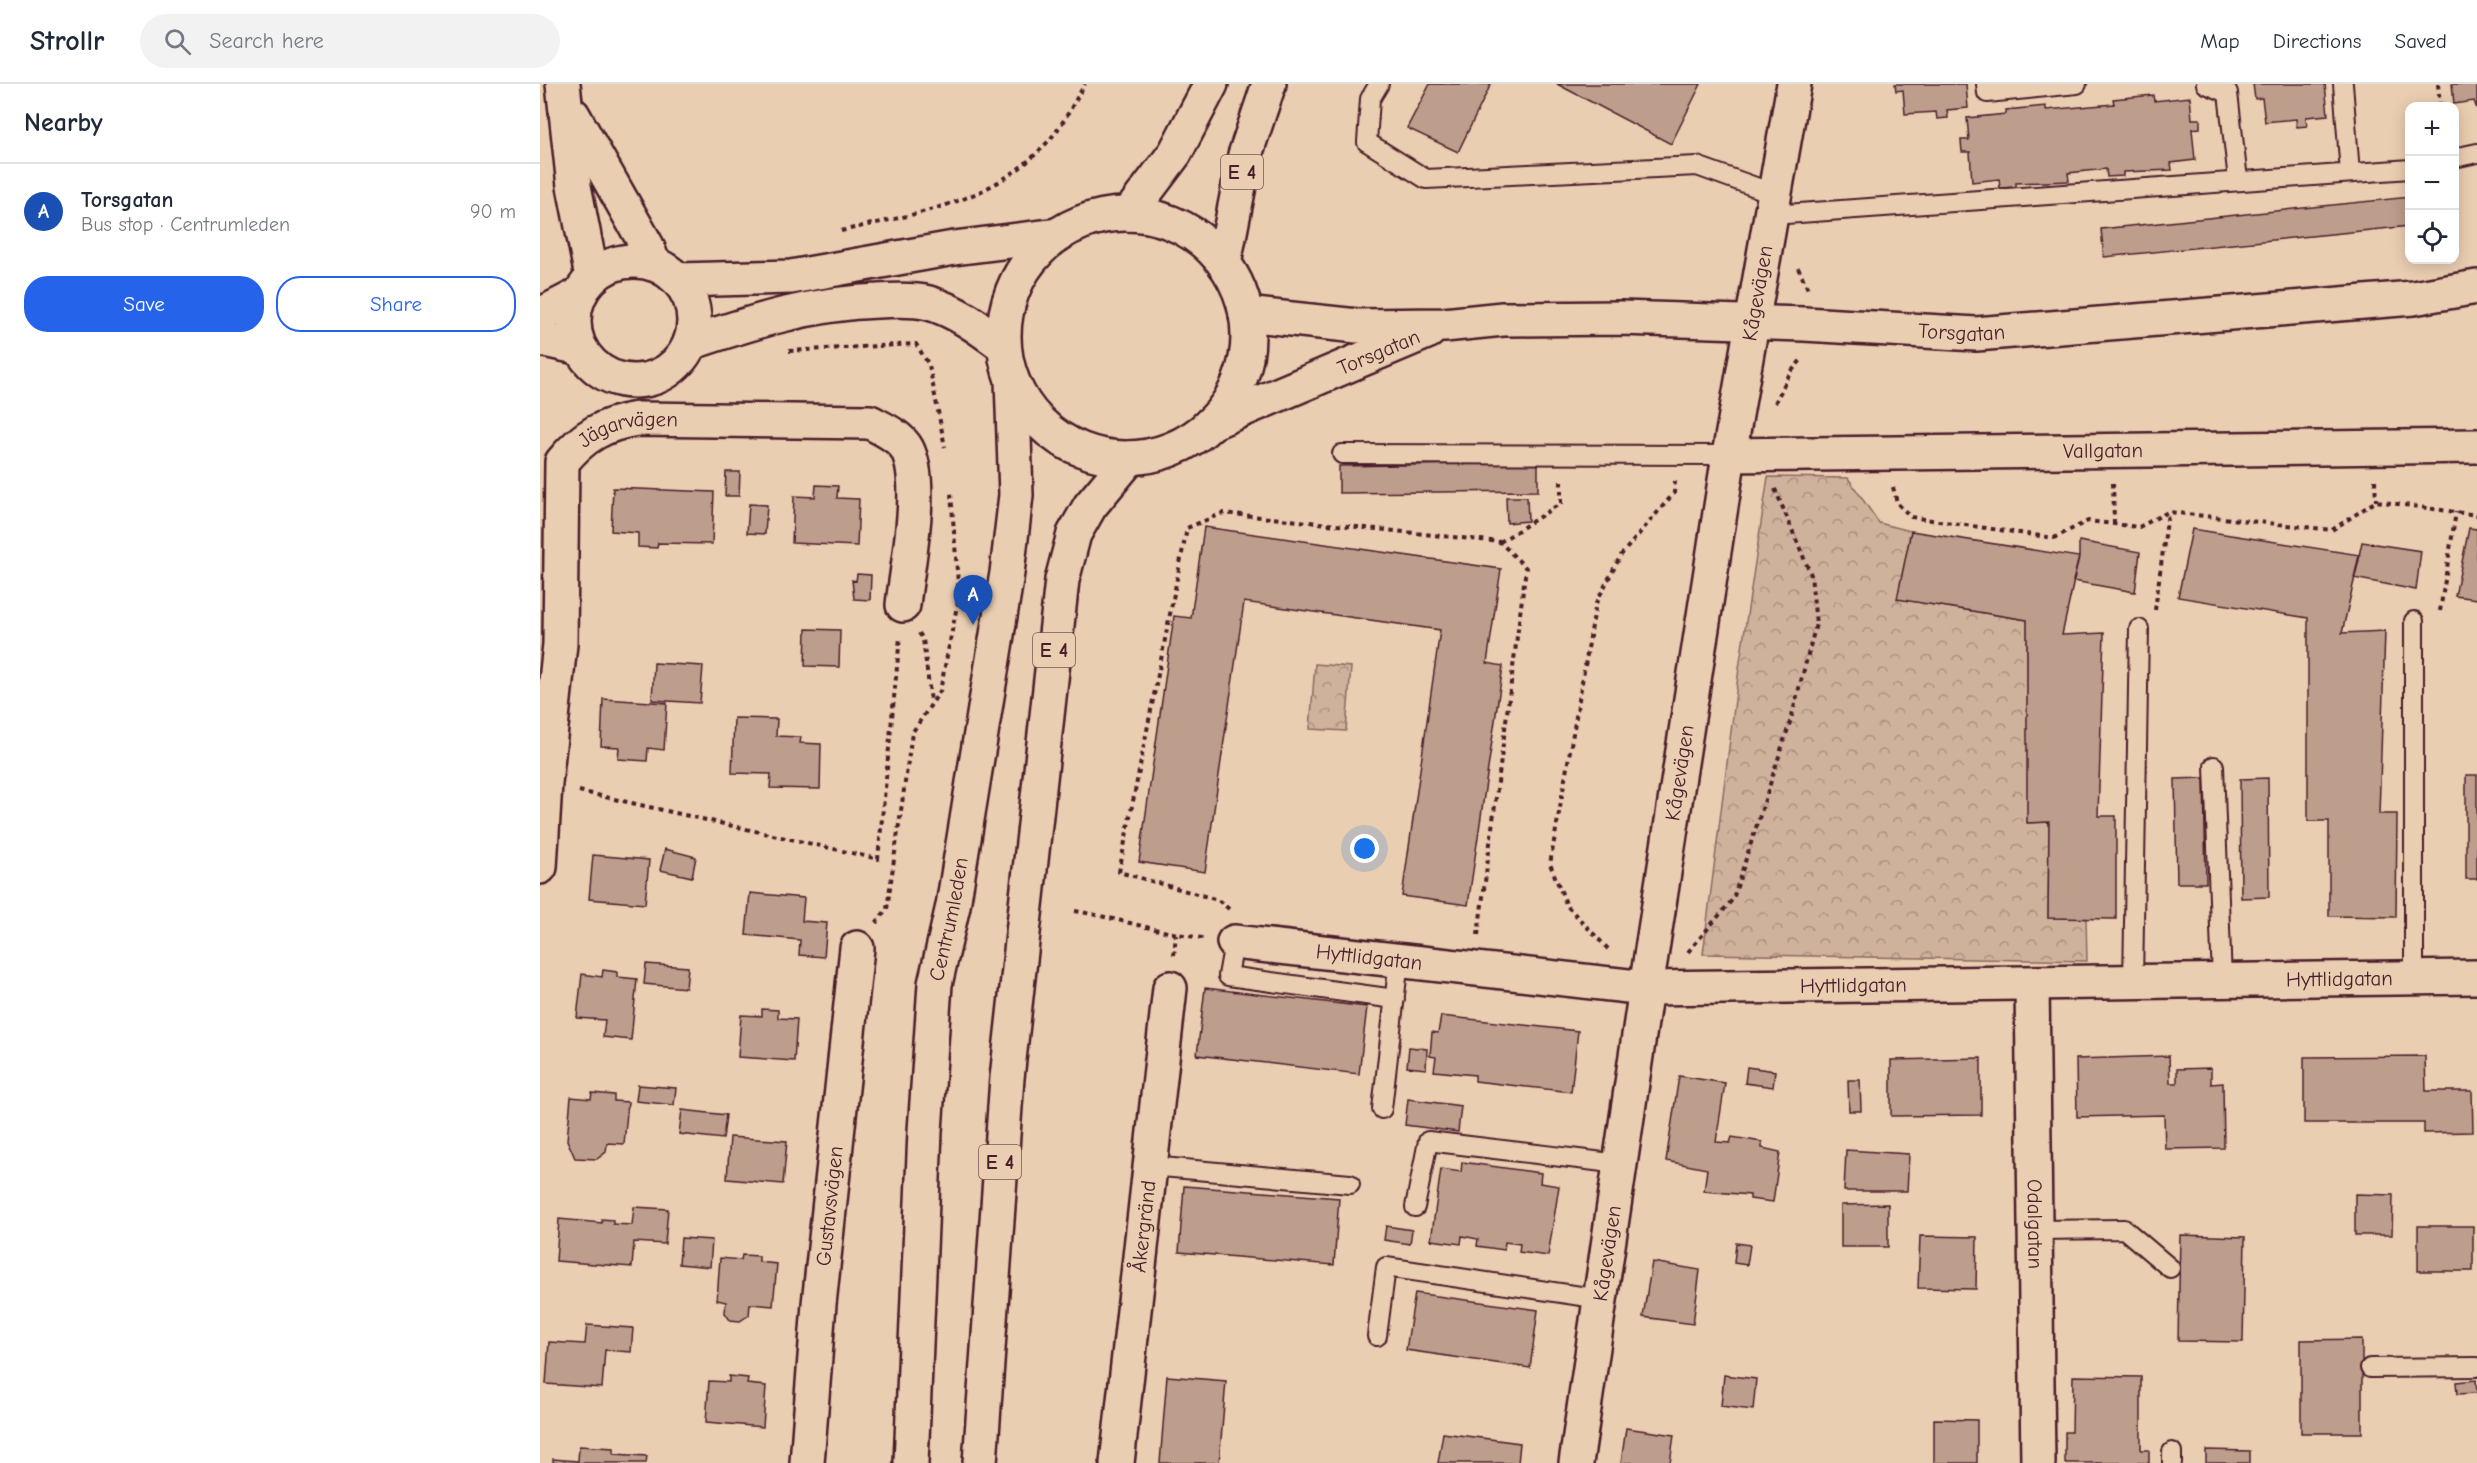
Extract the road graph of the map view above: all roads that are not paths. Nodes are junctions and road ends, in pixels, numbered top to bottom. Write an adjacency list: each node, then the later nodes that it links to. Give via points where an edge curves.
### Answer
1 (1210, 84): 16 (main road, via 1175,153)
2 (1269, 84): 19 (main road, E 4, via 1245,155)
3 (1379, 84): 15 (lane, via 1370,99 1367,142 1426,179 1697,166)
4 (1794, 84): 15 (main road, Kågevägen)
5 (1986, 84): 6 (lane, via 1987,93)
6 (2078, 84)
7 (2206, 84): 14 (lane, via 2228,93)
8 (2343, 84): 13 (lane)
9 (555, 92): 18 (main road, via 647,246); 21 (main road, via 574,186)
10 (2477, 153): 11 (lane)
11 (2459, 157)
12 (2405, 169): 13 (lane)
13 (2350, 173): 14 (lane)
14 (2238, 180): 15 (lane)
15 (1774, 204): 25 (main road, Kågevägen)
16 (1129, 214): 17 (main road, via 1092,218); 19 (main road, via 1151,216 1192,233)
17 (1058, 235): 20 (main road, via 954,248 791,277); 29 (main road, via 1041,248 1016,283 1004,325)
18 (653, 263): 20 (main road); 21 (main road, via 636,260 605,267)
19 (1224, 263): 23 (main road, via 1238,287)
20 (680, 280): 28 (main road, via 694,312)
21 (585, 286): 24 (main road); 30 (main road, via 573,322)
22 (2477, 287): 25 (main road, Torsgatan, via 2413,298 1976,334)
23 (1246, 314): 26 (main road, Torsgatan, via 1357,326); 32 (main road, via 1247,353 1243,372 1225,408)
24 (540, 315)
25 (1752, 323): 26 (main road, Torsgatan, via 1621,318); 35 (main road, Kågevägen)
26 (1444, 324): 32 (main road, Torsgatan)
27 (540, 339): 30 (main road)
28 (690, 343): 29 (main road, via 753,320 843,302 896,300 928,303 967,320); 30 (main road, via 673,366 650,379 637,381 610,376 598,369)
29 (1004, 346): 31 (main road)
30 (580, 348)
31 (1012, 380): 36 (main road, via 1031,412 1059,438 1093,453); 66 (main road, Centrumleden, via 1016,495 1007,573 953,906 935,984)
32 (1211, 423): 36 (main road, via 1187,441 1160,453)
33 (2477, 446): 35 (main road, Vallgatan)
34 (1342, 454): 35 (lane)
35 (1744, 455): 52 (main road, Kågevägen)
36 (1130, 458): 67 (main road, E 4, via 1090,506 1074,534 1062,580 1007,1078)
37 (903, 605): 41 (main road, Jägarvägen, via 915,496 913,466 906,447 891,433 870,422 637,419 611,423 573,449 562,462 560,644)
38 (2414, 621): 47 (lane)
39 (2139, 629): 49 (lane)
40 (2214, 766): 48 (lane)
41 (542, 782): 42 (main road, Jägarvägen)
42 (540, 867)
43 (1241, 943): 45 (main road, Hyttlidgatan); 53 (lane, via 1228,976)
44 (857, 948): 65 (main road, Gustavsvägen, via 819,1304)
45 (1399, 960): 52 (main road, Hyttlidgatan); 53 (lane)
46 (2477, 977): 47 (main road, Hyttlidgatan)
47 (2414, 978): 48 (main road, Hyttlidgatan)
48 (2222, 981): 49 (main road, Hyttlidgatan)
49 (2133, 982): 50 (main road, Hyttlidgatan)
50 (2032, 984): 52 (main road, Hyttlidgatan); 59 (main road, Odalgatan)
51 (1170, 988): 56 (main road, Åkergränd)
52 (1646, 988): 55 (main road, Kågevägen)
53 (1395, 999): 54 (lane)
54 (1382, 1109)
55 (1620, 1164): 58 (lane, via 1428,1141); 61 (main road, Kågevägen)
56 (1151, 1166): 57 (lane); 68 (main road, Åkergränd)
57 (1350, 1184)
58 (1415, 1207)
59 (2035, 1230): 60 (lane, via 2124,1229); 70 (main road, Odalgatan)
60 (2170, 1268)
61 (1600, 1299): 62 (lane, via 1386,1267); 69 (main road, Kågevägen)
62 (1377, 1336)
63 (2477, 1367): 64 (lane)
64 (2370, 1368)
65 (807, 1463)
66 (911, 1463)
67 (980, 1463)
68 (1117, 1463)
69 (1576, 1463)
70 (2038, 1463)

